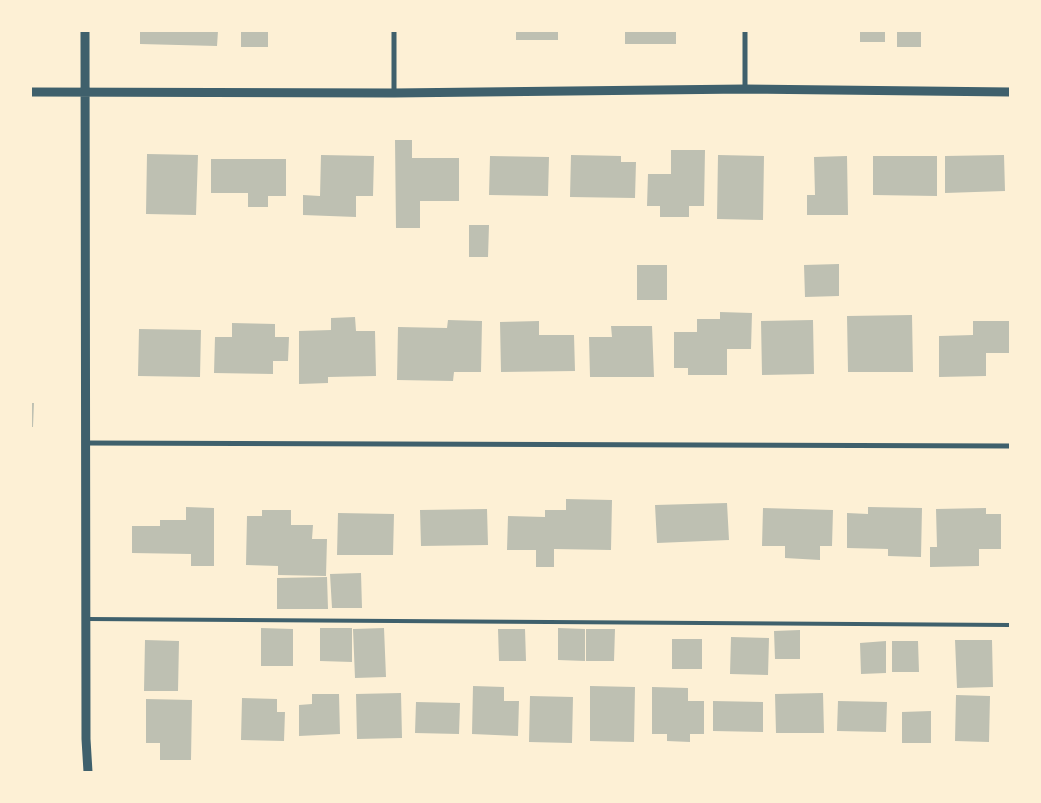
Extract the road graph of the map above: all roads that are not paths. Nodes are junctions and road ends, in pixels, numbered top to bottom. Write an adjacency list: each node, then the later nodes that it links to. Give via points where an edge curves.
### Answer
1 (85, 31): 6 (street)
2 (394, 31): 8 (street)
3 (745, 31): 4 (street)
4 (745, 89): 7 (street); 8 (street)
5 (31, 92): 6 (street)
6 (84, 92): 8 (street); 9 (street)
7 (1010, 92)
8 (394, 93)
9 (85, 444): 10 (street); 11 (street)
10 (1010, 446)
11 (86, 619): 12 (lane); 13 (street)
12 (1010, 625)
13 (88, 772)

